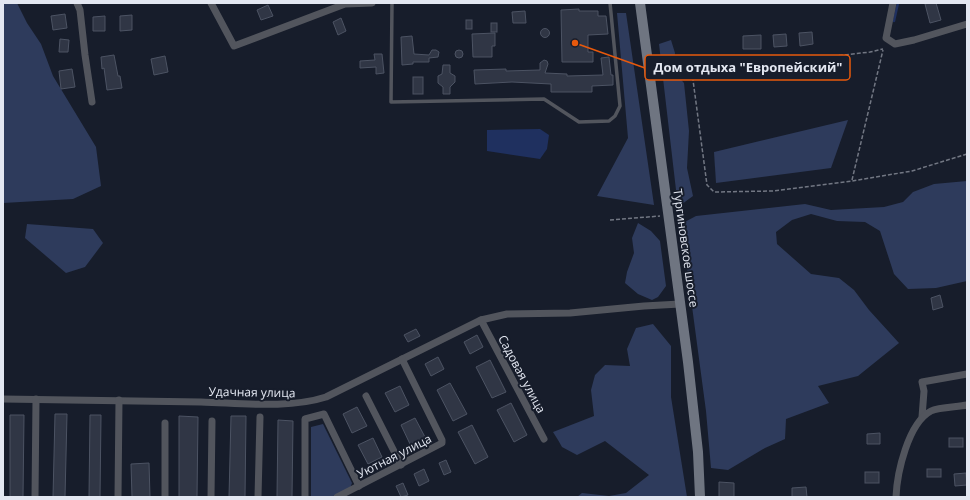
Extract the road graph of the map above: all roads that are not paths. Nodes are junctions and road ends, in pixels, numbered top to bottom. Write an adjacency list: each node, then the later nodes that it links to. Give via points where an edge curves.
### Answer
1 (77, 3): 10 (street)
2 (211, 3): 8 (street, via 234,46)
3 (372, 3): 8 (street)
4 (392, 3): 5 (lane, via 391,102 544,99 579,122 609,121 620,106)
5 (610, 3)
6 (640, 3): 11 (main road, Тургиновское шоссе)
7 (893, 3): 9 (street, via 886,38 895,44)
8 (344, 4)
9 (967, 24)
10 (92, 102)
11 (680, 304): 12 (street, Удачная улица, via 507,314); 34 (main road, Тургиновское шоссе, via 697,436)
12 (481, 320): 13 (street, Удачная улица); 24 (street, Садовая улица)
13 (402, 359): 18 (street, Удачная улица, via 326,397 305,403); 25 (street, Уютная улица, via 443,442)
14 (967, 374): 20 (street, via 922,382)
15 (366, 396): 25 (street)
16 (3, 399): 17 (street, Удачная улица)
17 (36, 399): 18 (street, Удачная улица); 27 (street)
18 (119, 400): 28 (street)
19 (967, 405): 20 (street, via 932,410)
20 (922, 416): 35 (street, via 900,466)
21 (260, 417): 31 (street)
22 (212, 421): 30 (street)
23 (165, 423): 29 (street)
24 (544, 439)
25 (401, 465): 26 (street, Уютная улица)
26 (359, 486): 32 (street, via 324,414 305,419); 33 (street, Уютная улица)
27 (35, 497)
28 (118, 497)
29 (165, 497)
30 (211, 497)
31 (258, 497)
32 (305, 497)
33 (337, 497)
34 (700, 497)
35 (896, 497)

